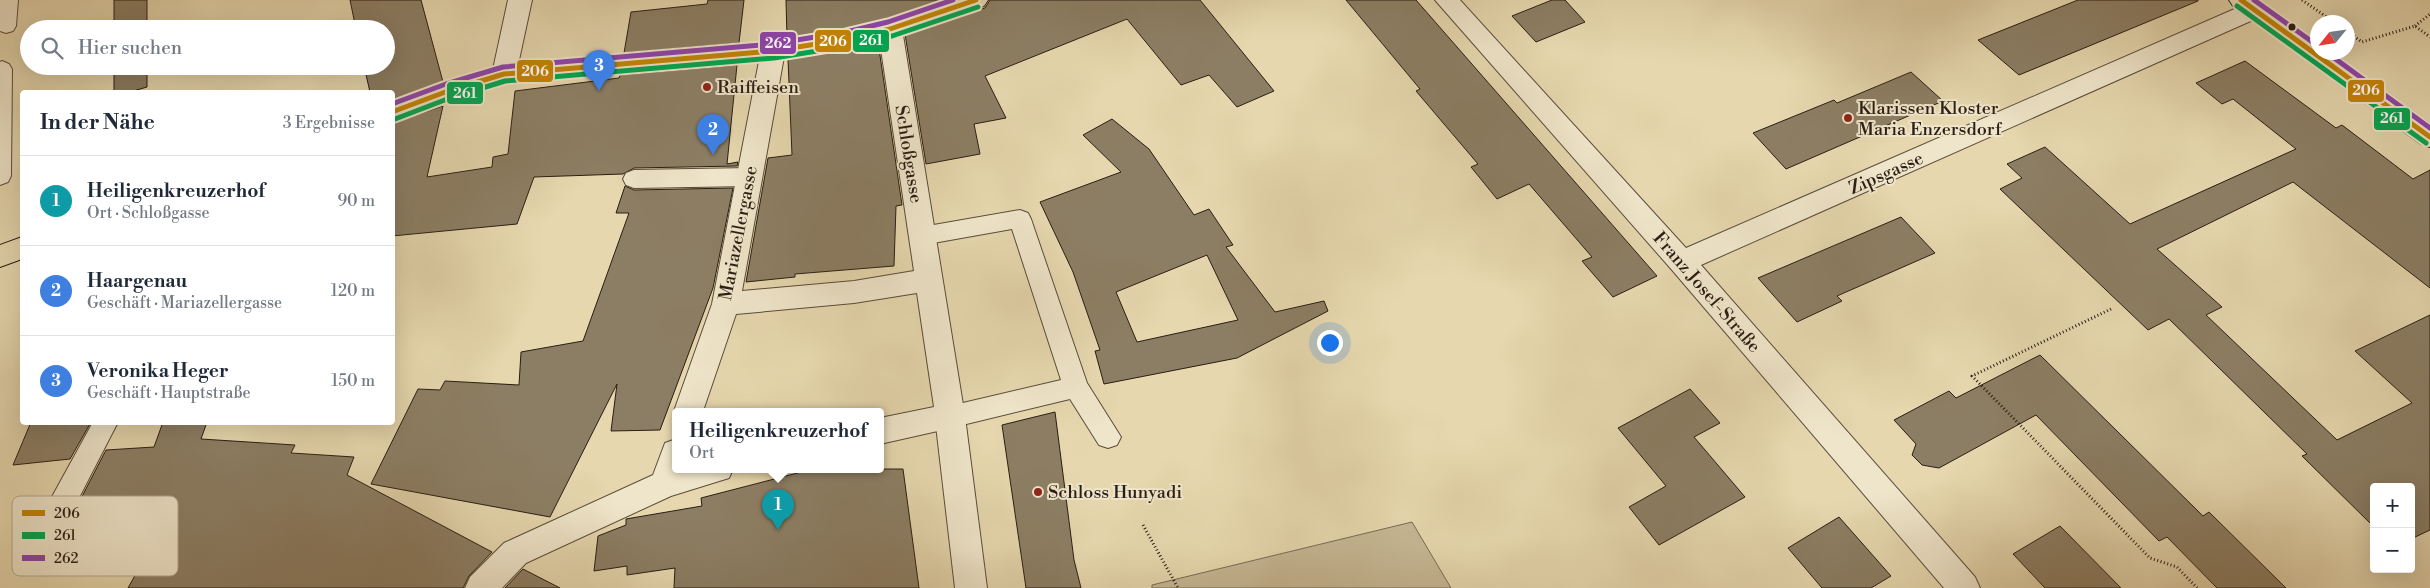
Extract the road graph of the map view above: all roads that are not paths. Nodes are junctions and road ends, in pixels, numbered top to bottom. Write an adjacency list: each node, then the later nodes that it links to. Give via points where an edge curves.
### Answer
1 (8, 0): 6 (lane)
2 (520, 0): 10 (street)
3 (976, 0): 7 (main road)
4 (1446, 0): 19 (street, Franz Josef-Straße)
5 (2248, 5): 12 (street); 19 (street, Zipsgasse)
6 (6, 26)
7 (890, 29): 8 (main road); 16 (street, Schloßgasse)
8 (773, 51): 10 (main road); 14 (street, Mariazellergasse)
9 (2, 69): 13 (lane)
10 (504, 74): 11 (main road)
11 (395, 111)
12 (2430, 137)
13 (0, 176)
14 (749, 177): 15 (lane); 21 (street, Mariazellergasse)
15 (634, 179)
16 (922, 236): 20 (street, Schloßgasse); 22 (lane, via 1020,219)
17 (20, 249): 18 (main road)
18 (0, 256)
19 (1682, 262): 34 (street, Franz Josef-Straße)
20 (928, 280): 21 (street, via 854,292); 24 (street, Schloßgasse)
21 (726, 304): 23 (street, Mariazellergasse)
22 (1076, 387): 24 (lane); 27 (lane)
23 (690, 408)
24 (950, 417): 26 (street); 33 (street, Schloßgasse)
25 (104, 425): 31 (lane)
26 (884, 431)
27 (1108, 437)
28 (672, 464): 30 (street)
29 (704, 473): 30 (street)
30 (665, 484): 32 (street, via 515,553)
31 (66, 496)
32 (481, 588)
33 (971, 588)
34 (1964, 588)

